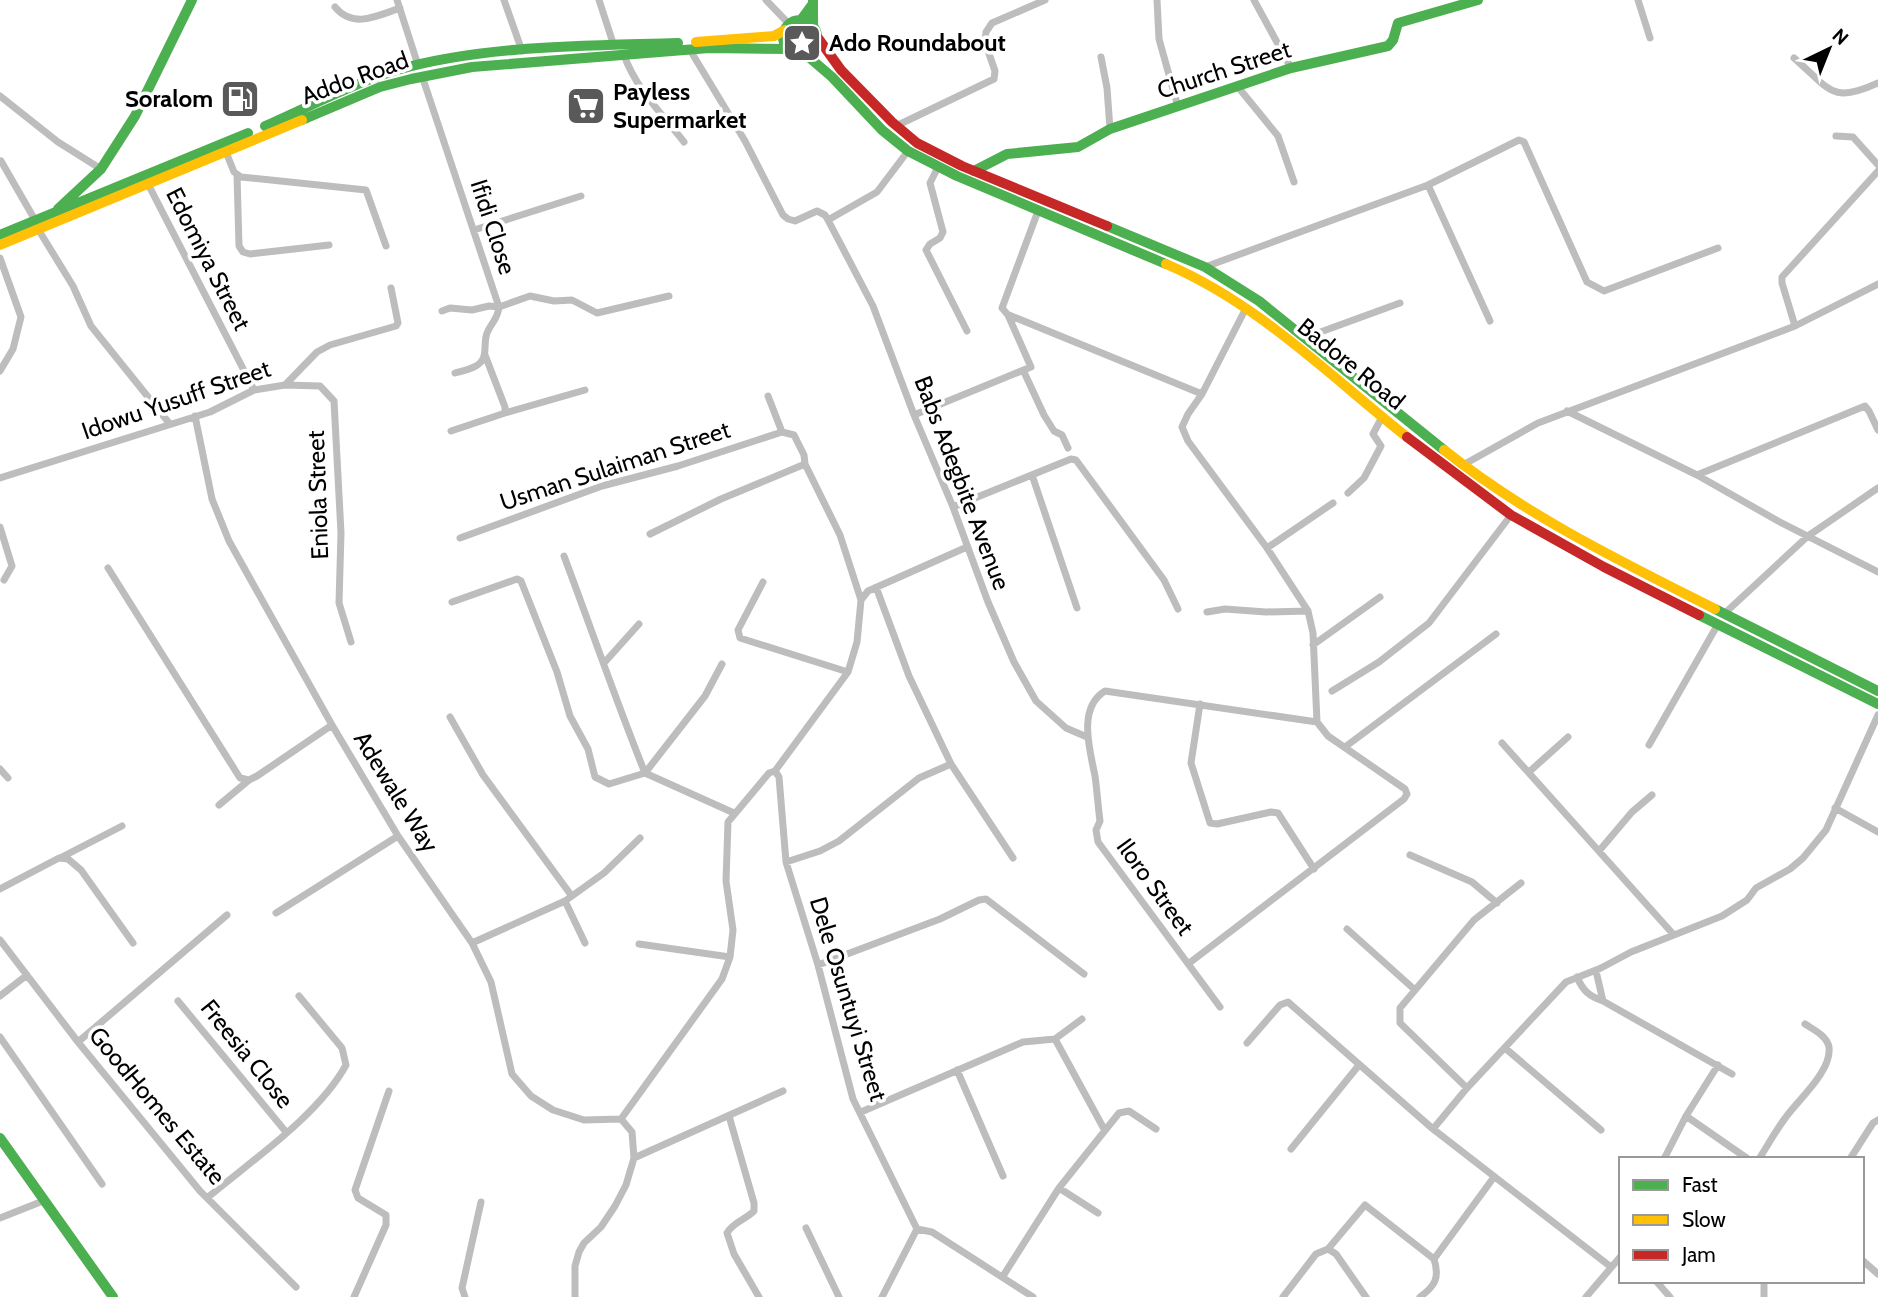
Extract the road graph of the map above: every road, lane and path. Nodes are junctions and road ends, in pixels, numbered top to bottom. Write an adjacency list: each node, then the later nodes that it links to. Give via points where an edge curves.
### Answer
1 (192, 0): 41 (main road, via 135,116)
2 (504, 0): 21 (street)
3 (599, 0): 18 (street)
4 (766, 0): 15 (street)
5 (1045, 0): 32 (street, via 992,23 986,32 994,79)
6 (1157, 0): 31 (street, via 1159,39)
7 (1254, 0): 26 (street)
8 (1478, 0): 26 (main road, Church Street, via 1398,23 1388,46)
9 (1638, 0): 17 (street)
10 (813, 2): 13 (main road); 14 (main road)
11 (399, 4): 12 (street, via 371,19 358,20); 27 (street, Ifidi Close)
12 (335, 6)
13 (801, 20): 14 (main road); 15 (main road)
14 (813, 26): 16 (main road)
15 (787, 27): 18 (main road, Addo Road, via 766,37); 19 (main road, via 784,43)
16 (818, 38): 22 (main road); 32 (main road, Badore Road, via 841,70)
17 (1650, 38)
18 (614, 46): 21 (main road, Addo Road)
19 (789, 49): 20 (main road, Addo Road); 22 (main road)
20 (690, 50): 23 (main road, Addo Road); 51 (street, via 783,215 795,221 817,211)
21 (522, 51): 27 (main road, Addo Road)
22 (804, 53): 36 (main road, Badore Road)
23 (624, 55): 27 (main road, Addo Road); 35 (street, via 630,74)
24 (1101, 57): 33 (street)
25 (1794, 58): 28 (street, via 1837,93 1854,93)
26 (1291, 68): 29 (main road, Church Street)
27 (420, 70): 37 (main road, Addo Road); 49 (main road, Addo Road, via 376,78); 53 (street, Ifidi Close)
28 (1878, 83)
29 (1238, 87): 31 (main road, Church Street); 45 (street, via 1278,136)
30 (0, 96): 41 (street)
31 (1178, 107): 33 (main road, Church Street)
32 (896, 126): 42 (main road, Badore Road, via 917,144)
33 (1110, 129): 42 (main road, Church Street, via 1078,147 1007,154)
34 (1836, 136): 39 (street, via 1853,137)
35 (684, 142)
36 (908, 151): 40 (main road, Badore Road); 51 (street, via 877,192)
37 (226, 152): 44 (street); 46 (main road, Addo Road)
38 (1, 161): 52 (street)
39 (1878, 165)
40 (938, 167): 50 (main road, Badore Road); 71 (street, via 930,183 943,232 926,250)
41 (101, 169): 49 (main road)
42 (974, 171): 60 (main road, Badore Road)
43 (1878, 171): 70 (street, via 1782,277)
44 (237, 175): 56 (street, via 239,246 243,252); 57 (street, via 366,190)
45 (1294, 182)
46 (148, 184): 52 (main road, Addo Road); 78 (street, Edomiya Street)
47 (1428, 185): 58 (street, via 1515,141 1524,142 1587,282 1604,290); 60 (street); 69 (street)
48 (581, 196): 53 (street)
49 (56, 211): 52 (main road, Addo Road)
50 (1038, 211): 66 (main road, Badore Road, via 1175,268); 68 (street, via 1004,299 1002,307)
51 (828, 220): 84 (street, Babs Adegbite Avenue, via 873,306)
52 (36, 224): 54 (main road, Addo Road); 55 (main road, Addo Road); 87 (street, via 91,326)
53 (474, 230): 65 (street, Ifidi Close)
54 (0, 234)
55 (0, 245)
56 (329, 245)
57 (386, 246)
58 (1718, 248)
59 (0, 258): 74 (street, via 21,317 13,349)
60 (1205, 267): 72 (main road, Badore Road, via 1245,291)
61 (1878, 284): 70 (street)
62 (391, 288): 77 (street, Idowu Yusuff Street, via 396,326 330,345)
63 (669, 296): 65 (street, via 597,313 572,300 530,296)
64 (1400, 303): 72 (street)
65 (499, 307): 67 (street); 73 (street, Ifidi Close, via 488,330)
66 (1246, 308): 80 (street); 86 (main road, Badore Road)
67 (442, 311)
68 (1008, 315): 75 (street, via 1030,363 1031,368); 80 (street)
69 (1490, 321)
70 (1795, 326): 82 (street)
71 (967, 331)
72 (1304, 338): 93 (main road, Badore Road)
73 (485, 355): 76 (street, via 475,367); 83 (street)
74 (0, 370)
75 (1024, 372): 84 (street); 91 (street, via 1044,415)
76 (455, 373)
77 (285, 385): 78 (street, Idowu Yusuff Street); 127 (street, Eniola Street, via 320,386 334,401 341,533 339,603)
78 (254, 390): 85 (street, Idowu Yusuff Street)
79 (585, 390): 83 (street)
80 (1202, 394): 107 (street, via 1182,427)
81 (768, 396): 90 (street)
82 (1567, 411): 93 (street); 95 (street)
83 (505, 413): 89 (street)
84 (914, 415): 100 (street, Babs Adegbite Avenue)
85 (195, 416): 87 (street, Idowu Yusuff Street); 139 (street, Adewale Way, via 219,520)
86 (1382, 417): 98 (street, via 1373,434 1381,446 1364,478); 101 (main road, Badore Road)
87 (169, 423): 96 (street, Idowu Yusuff Street)
88 (1878, 430): 95 (street, via 1865,406)
89 (451, 431)
90 (782, 432): 92 (street, via 794,435); 105 (street, Usman Sulaiman Street, via 602,486)
91 (1068, 448)
92 (805, 464): 103 (street); 117 (street, via 839,535)
93 (1463, 466): 113 (main road, Badore Road, via 1551,525)
94 (1032, 475): 100 (street); 119 (street); 120 (street, via 1076,460 1164,580)
95 (1698, 475): 104 (street)
96 (0, 478)
97 (1878, 488): 104 (street)
98 (1348, 493)
99 (1333, 503): 107 (street)
100 (953, 507): 106 (street, Babs Adegbite Avenue)
101 (1511, 515): 115 (main road, Badore Road); 132 (street, via 1429,623)
102 (0, 527): 111 (street, via 12,567)
103 (650, 534)
104 (1808, 536): 110 (street); 123 (street)
105 (460, 538)
106 (967, 547): 114 (street); 140 (street, Babs Adegbite Avenue, via 1014,662 1036,701 1066,728)
107 (1267, 548): 121 (street)
108 (564, 556): 129 (street)
109 (108, 568): 151 (street, via 240,778)
110 (1878, 572)
111 (4, 580)
112 (763, 582): 131 (street, via 738,630 740,638)
113 (1665, 583): 115 (main road); 123 (main road, Badore Road)
114 (876, 587): 117 (street); 145 (street, via 909,676)
115 (1659, 594): 125 (main road, Badore Road)
116 (1380, 597): 128 (street)
117 (861, 600): 131 (street, via 857,642)
118 (452, 602): 148 (street, via 520,581 595,777 608,784)
119 (1077, 608)
120 (1178, 609)
121 (1308, 611): 122 (street); 128 (street)
122 (1208, 612)
123 (1725, 613): 133 (main road, Badore Road)
124 (639, 624): 129 (street)
125 (1718, 625): 135 (main road, Badore Road); 143 (street)
126 (1496, 634): 144 (street)
127 (351, 642)
128 (1313, 645): 138 (street)
129 (604, 663): 148 (street)
130 (722, 664): 148 (street, via 705,696)
131 (848, 672): 147 (street)
132 (1332, 691)
133 (1878, 691)
134 (1200, 704): 138 (street); 140 (street, via 1105,691 1090,712); 165 (street, via 1191,763 1210,823 1278,813)
135 (1878, 704)
136 (1878, 715): 154 (street)
137 (450, 717): 168 (street, via 483,775)
138 (1317, 722): 144 (street)
139 (331, 725): 151 (street); 158 (street, Adewale Way)
140 (1087, 737): 180 (street, Iloro Street, via 1100,821 1098,842)
141 (1568, 737): 149 (street)
142 (1502, 743): 149 (street)
143 (1649, 745)
144 (1345, 747): 165 (street, via 1407,794)
145 (951, 764): 163 (street); 164 (street, via 919,778 839,841)
146 (0, 769): 150 (street)
147 (775, 771): 155 (street); 164 (street, Dele Osuntuyi Street)
148 (645, 772): 155 (street)
149 (1529, 772): 160 (street)
150 (8, 778)
151 (249, 780): 153 (street)
152 (1652, 795): 160 (street)
153 (219, 804)
154 (1835, 808): 157 (street); 173 (street, via 1826,830 1803,859 1722,916)
155 (733, 813): 179 (street, via 726,830 726,881 733,930)
156 (122, 826): 162 (street)
157 (1878, 832)
158 (398, 836): 170 (street); 176 (street, Adewale Way)
159 (640, 838): 168 (street, via 604,873)
160 (1599, 850): 173 (street)
161 (1410, 855): 169 (street, via 1472,882)
162 (59, 858): 167 (street); 175 (street, via 81,870)
163 (1013, 858)
164 (786, 862): 181 (street, Dele Osuntuyi Street)
165 (1314, 869): 180 (street)
166 (1521, 883): 169 (street)
167 (0, 889)
168 (568, 898): 176 (street); 177 (street)
169 (1497, 904): 186 (street, via 1474,920)
170 (276, 913)
171 (227, 915): 196 (street)
172 (1347, 929): 186 (street)
173 (1673, 934): 182 (street)
174 (0, 940): 184 (street, GoodHomes Estate)
175 (133, 943)
176 (472, 943): 209 (street, Adewale Way, via 491,982 512,1074 531,1096 553,1110 584,1120)
177 (585, 943)
178 (639, 944): 179 (street)
179 (730, 957): 209 (street, via 722,979)
180 (1188, 964): 191 (street, Iloro Street)
181 (818, 965): 183 (street, via 986,899); 206 (street, Dele Osuntuyi Street, via 853,1099)
182 (1595, 971): 185 (street); 190 (street)
183 (1084, 974)
184 (27, 975): 187 (street); 196 (street, GoodHomes Estate)
185 (1577, 978): 190 (street, via 1582,990); 198 (street, via 1557,990)
186 (1415, 990): 203 (street, via 1400,1008 1400,1023)
187 (0, 996)
188 (299, 996): 215 (street, via 342,1048 346,1065 334,1087)
189 (178, 1001): 215 (street, Freesia Close)
190 (1603, 1001): 200 (street)
191 (1220, 1007)
192 (1082, 1019): 195 (street)
193 (1805, 1024): 220 (street, via 1824,1037 1829,1047 1826,1061)
194 (0, 1037): 225 (street)
195 (1055, 1038): 201 (street, via 1023,1042); 211 (street)
196 (78, 1042): 227 (street, GoodHomes Estate)
197 (1247, 1043): 199 (street, via 1280,1005 1288,1002)
198 (1505, 1048): 203 (street); 214 (street)
199 (1359, 1065): 213 (street); 217 (street)
200 (1718, 1065): 202 (street); 208 (street)
201 (957, 1070): 206 (street); 223 (street)
202 (1732, 1074)
203 (1467, 1088): 213 (street)
204 (388, 1091): 244 (street, via 355,1190 358,1198 386,1215 386,1225)
205 (783, 1091): 207 (street)
206 (861, 1112): 233 (street, Dele Osuntuyi Street)
207 (729, 1116): 222 (street); 247 (street, via 754,1211 727,1233)
208 (1686, 1116): 218 (street); 219 (street)
209 (621, 1119): 222 (street, via 632,1132)
210 (1878, 1120): 221 (street)
211 (1104, 1129): 212 (street, via 1119,1113 1129,1111); 226 (street)
212 (1156, 1129)
213 (1433, 1129): 224 (street)
214 (1601, 1130)
215 (286, 1132): 227 (street)
216 (0, 1138): 228 (main road)
217 (1291, 1149)
218 (1665, 1157)
219 (1745, 1157)
220 (1760, 1157)
221 (1851, 1157)
222 (634, 1158): 246 (street, via 615,1206 579,1252)
223 (1003, 1176)
224 (1494, 1177): 236 (street); 238 (street)
225 (102, 1184)
226 (1059, 1188): 230 (street); 240 (street)
227 (207, 1198): 242 (street, GoodHomes Estate)
228 (43, 1201): 231 (street); 243 (main road)
229 (481, 1202): 245 (street, via 462,1287)
230 (1098, 1213)
231 (0, 1218)
232 (806, 1228): 248 (street)
233 (917, 1229): 240 (street, via 932,1232); 249 (street)
234 (1328, 1249): 236 (street, via 1365,1205); 251 (street, via 1317,1254); 252 (street)
235 (1619, 1258): 238 (street)
236 (1434, 1259): 253 (street, via 1436,1283)
237 (1864, 1262): 239 (street)
238 (1611, 1267): 254 (street)
239 (1878, 1274)
240 (1003, 1276): 250 (street)
241 (1658, 1283): 255 (street)
242 (296, 1287)
243 (113, 1297)
244 (354, 1297)
245 (465, 1297)
246 (575, 1297)
247 (759, 1297)
248 (838, 1297)
249 (882, 1297)
250 (1033, 1297)
251 (1283, 1297)
252 (1366, 1297)
253 (1420, 1297)
254 (1586, 1297)
255 (1670, 1297)

